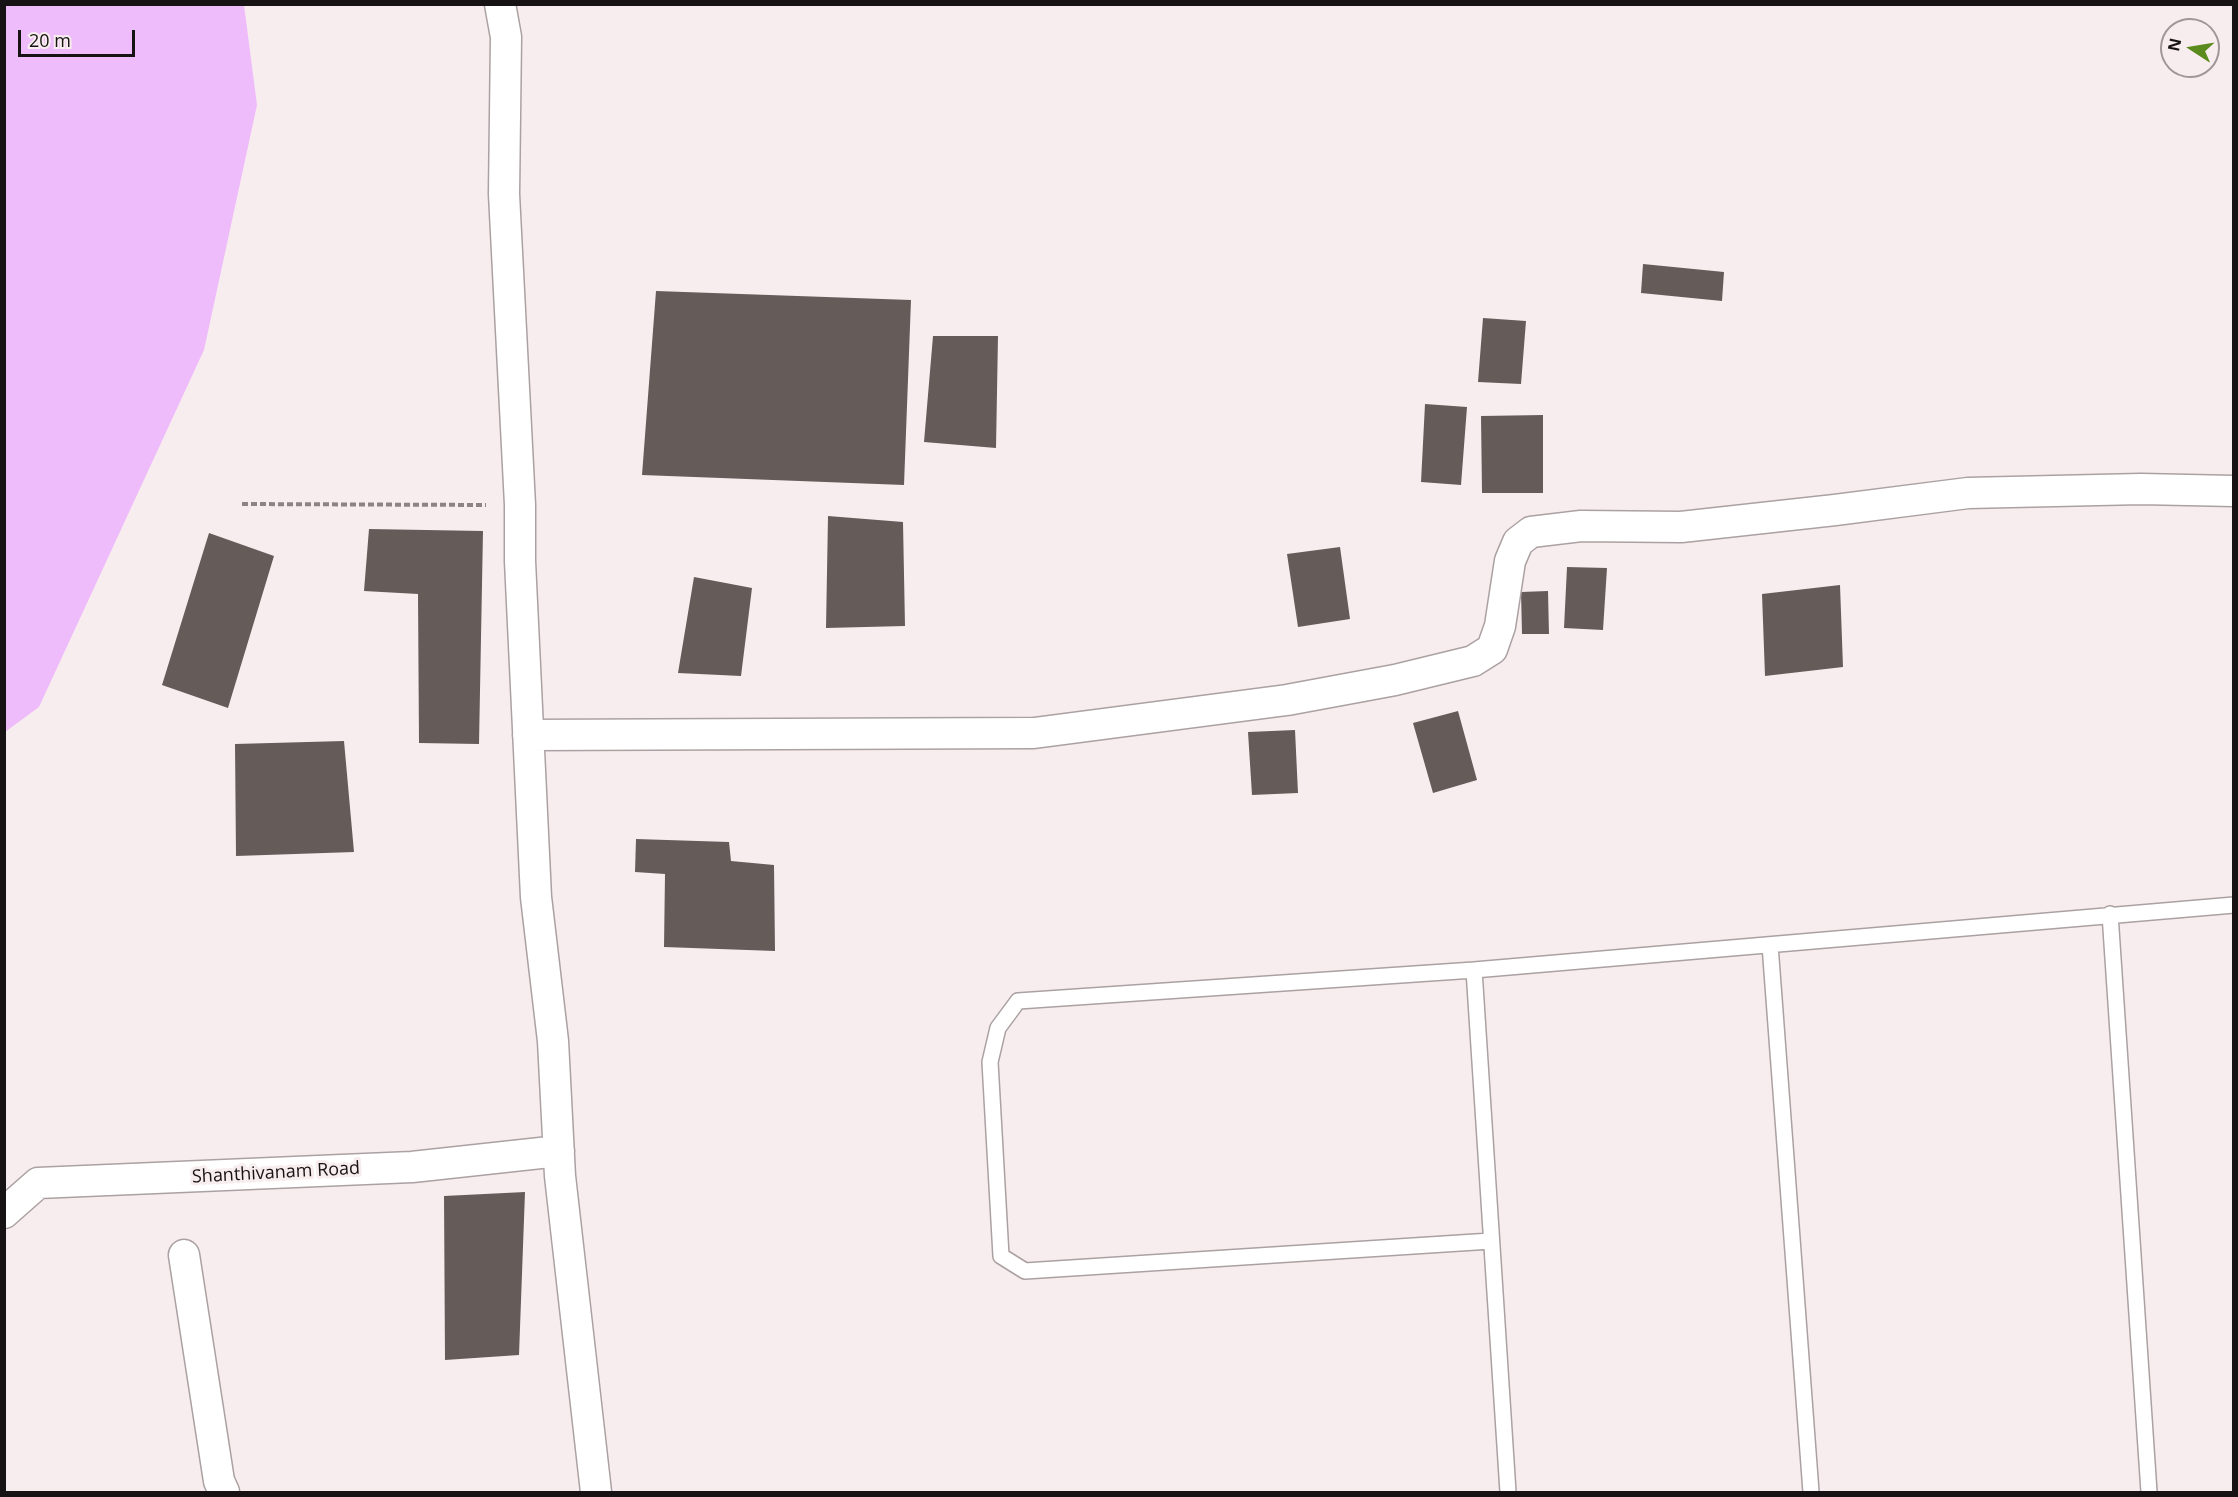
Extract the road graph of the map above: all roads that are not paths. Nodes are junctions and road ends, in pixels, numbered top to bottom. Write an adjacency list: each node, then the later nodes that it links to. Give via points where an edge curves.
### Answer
1 (500, 4): 3 (street, via 506,37 504,194)
2 (2234, 491): 3 (street, via 1968,493 1681,526 1581,526 1532,532 1518,542 1510,561 1500,626 1492,649 1473,661 1287,700 1034,733)
3 (528, 735): 8 (street, via 536,897 553,1041)
4 (2234, 905): 5 (lane)
5 (2110, 915): 6 (lane); 16 (lane)
6 (1770, 945): 7 (lane); 15 (lane)
7 (1474, 970): 10 (lane); 10 (lane, via 1018,1001 998,1028 990,1062 1000,1244 1001,1256 1025,1271)
8 (559, 1151): 9 (street, Shanthivanam Road, via 412,1167 38,1183); 13 (street)
9 (4, 1213)
10 (1491, 1241): 14 (lane)
11 (184, 1255): 12 (street, via 219,1481)
12 (224, 1492)
13 (596, 1492)
14 (1508, 1492)
15 (1811, 1492)
16 (2149, 1492)

